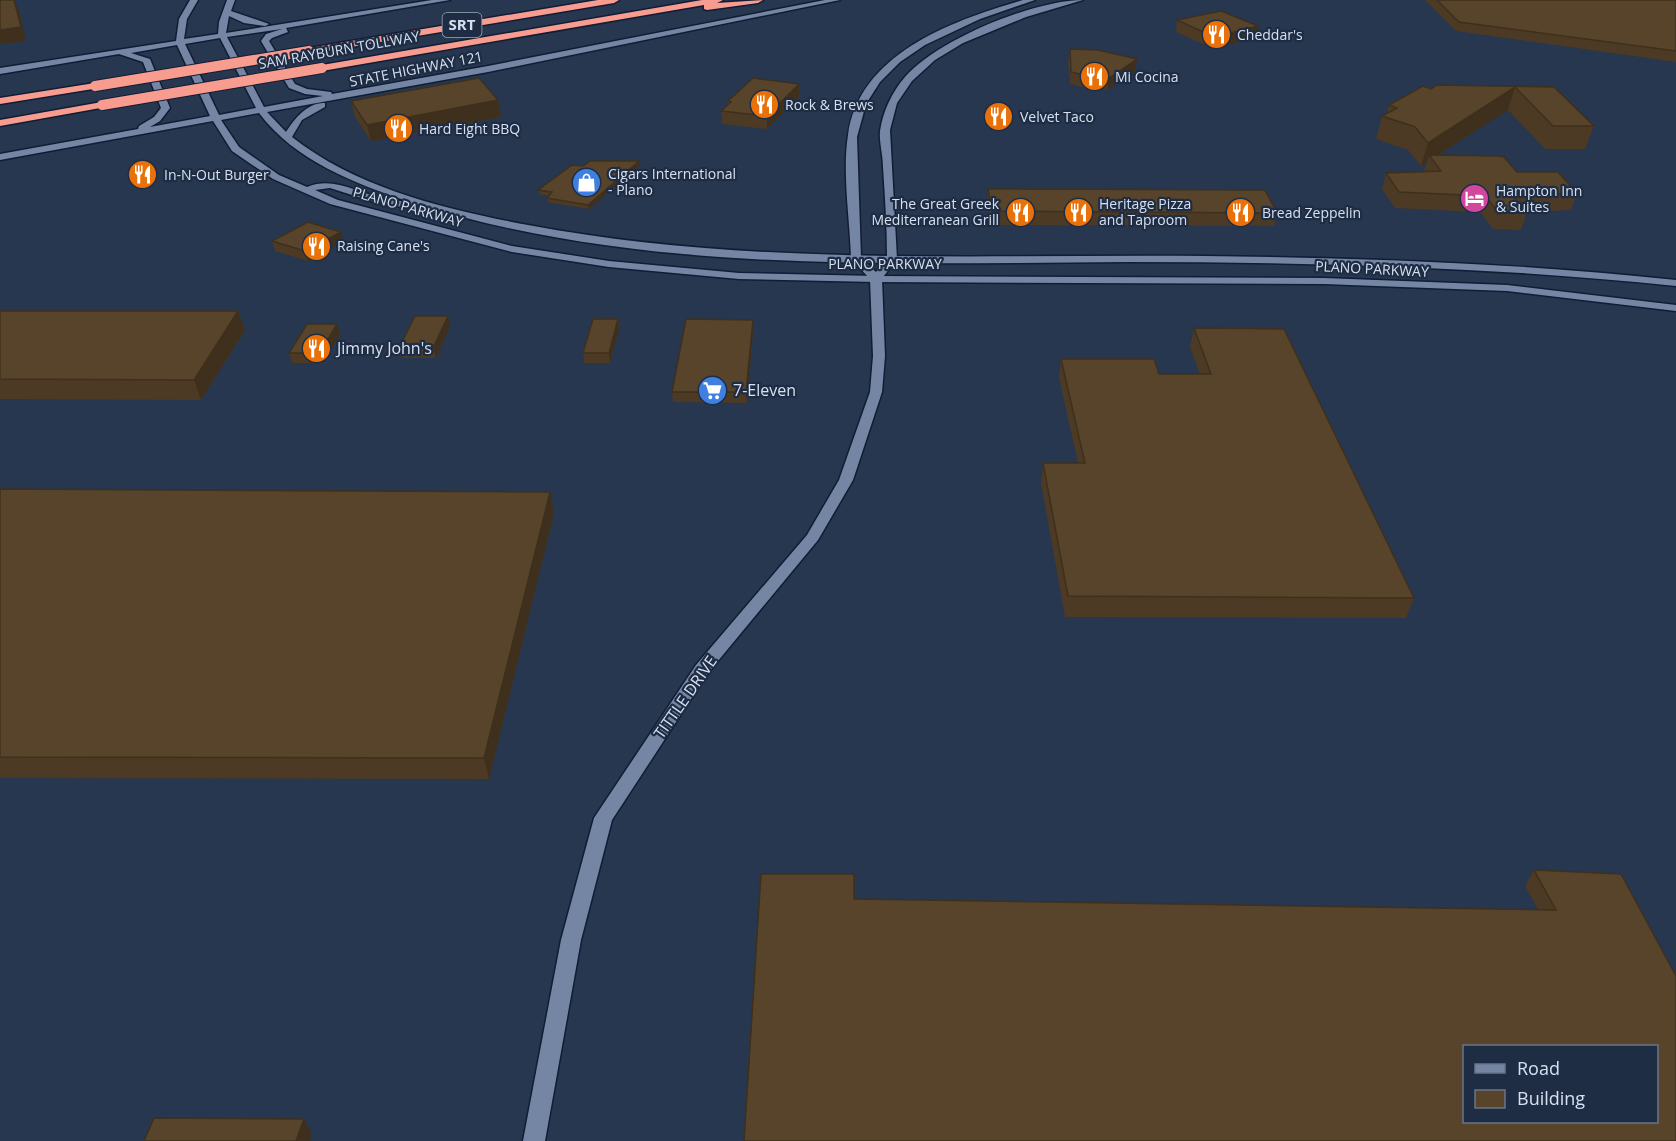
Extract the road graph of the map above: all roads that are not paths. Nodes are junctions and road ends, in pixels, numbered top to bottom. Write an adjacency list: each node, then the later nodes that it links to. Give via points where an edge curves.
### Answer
1 (194, 0): 14 (main road, via 183,19)
2 (231, 0): 10 (main road)
3 (446, 0): 12 (main road)
4 (614, 0): 18 (highway, SAM RAYBURN TOLLWAY / SRT, bridge)
5 (718, 0): 11 (highway, SAM RAYBURN TOLLWAY / SRT)
6 (758, 0): 11 (highway)
7 (836, 0): 17 (main road, STATE HIGHWAY 121)
8 (1031, 0): 28 (main road, via 939,34 885,69 866,93 853,132)
9 (1079, 0): 29 (main road, via 1024,14 964,39 937,56 896,93 885,131)
10 (226, 12): 12 (main road, via 255,22); 13 (main road)
11 (601, 20): 21 (highway, SAM RAYBURN TOLLWAY / SRT, bridge)
12 (304, 22): 13 (main road); 17 (main road, via 269,36 266,46 292,86 315,93)
13 (222, 35): 14 (main road); 19 (main road, PLANO PARKWAY)
14 (180, 42): 15 (main road); 20 (main road, PLANO PARKWAY)
15 (102, 54): 16 (main road); 24 (main road, via 121,53 147,61 166,108 140,129)
16 (0, 71)
17 (348, 95): 19 (main road, STATE HIGHWAY 121); 23 (main road, via 303,114)
18 (0, 102)
19 (261, 111): 20 (main road, STATE HIGHWAY 121); 23 (main road, PLANO PARKWAY)
20 (216, 119): 22 (main road, PLANO PARKWAY); 24 (main road, STATE HIGHWAY 121)
21 (0, 123)
22 (225, 136): 24 (main road, via 206,131); 26 (main road, PLANO PARKWAY, via 249,159)
23 (287, 138): 27 (main road, PLANO PARKWAY, via 357,178)
24 (99, 140): 25 (main road, STATE HIGHWAY 121)
25 (0, 157)
26 (305, 191): 27 (main road, via 331,185 381,201); 30 (main road, PLANO PARKWAY, via 440,232 553,256 751,277)
27 (439, 208): 28 (main road, PLANO PARKWAY, via 538,231 661,249 749,257)
28 (856, 259): 29 (main road, PLANO PARKWAY); 30 (main road)
29 (892, 259): 30 (main road); 31 (main road, PLANO PARKWAY, via 1347,260 1520,267)
30 (876, 279): 32 (main road, PLANO PARKWAY, via 1324,281 1507,288); 33 (main road, TITTLE DRIVE, via 876,392 846,480 813,537 702,669 603,818 571,940)
31 (1676, 283)
32 (1676, 308)
33 (534, 1141)

